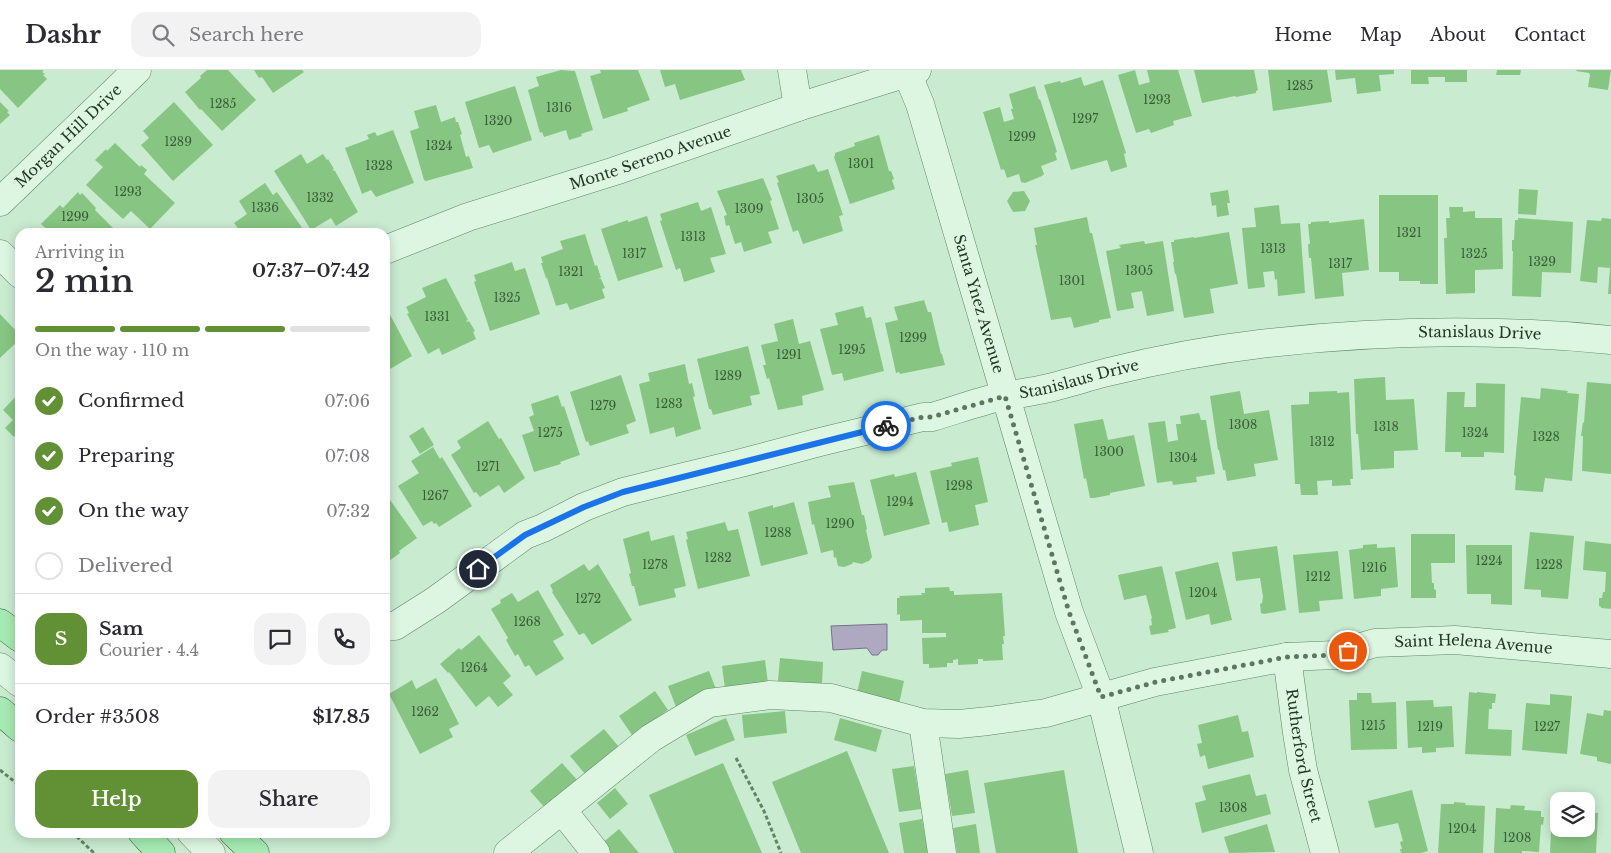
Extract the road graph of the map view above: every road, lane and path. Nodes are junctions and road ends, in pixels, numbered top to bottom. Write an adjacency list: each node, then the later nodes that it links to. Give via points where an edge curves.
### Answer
1 (137, 70): 5 (street, Morgan Hill Drive)
2 (792, 70): 4 (street)
3 (912, 72): 4 (street, Monte Sereno Avenue); 10 (street, Santa Ynez Avenue)
4 (798, 107): 6 (street, Monte Sereno Avenue, via 615,171 468,217)
5 (0, 202)
6 (390, 248)
7 (0, 254): 8 (street)
8 (15, 269)
9 (1611, 340): 10 (street, Stanislaus Drive, via 1488,332 1335,336 1184,356 1035,392)
10 (1005, 396): 12 (street, Stanislaus Drive, via 932,417 623,492 525,535 436,600); 18 (street, Santa Ynez Avenue, via 1069,612)
11 (0, 623): 13 (main road)
12 (390, 626)
13 (15, 634)
14 (1611, 654): 15 (street, Saint Helena Avenue, via 1455,640 1375,643 1335,655)
15 (1287, 657): 18 (street, Saint Helena Avenue, via 1156,682); 39 (street, Rutherford Street, via 1304,770)
16 (0, 667): 17 (street)
17 (15, 679)
18 (1101, 697): 20 (street, Saint Helena Avenue, via 1046,713 959,724); 38 (street, Santa Ynez Avenue)
19 (0, 711): 21 (main road)
20 (923, 723): 25 (street, Saint Helena Avenue, via 831,698 770,694 709,703 651,738); 37 (street)
21 (15, 724)
22 (736, 758): 36 (path, via 764,811)
23 (0, 770): 24 (path)
24 (15, 782)
25 (562, 810): 34 (street, Saint Helena Avenue); 35 (street)
26 (78, 838): 30 (path)
27 (147, 838): 31 (main road)
28 (197, 838): 32 (street)
29 (239, 838): 33 (main road)
30 (94, 853)
31 (161, 853)
32 (211, 853)
33 (255, 853)
34 (508, 853)
35 (596, 853)
36 (781, 853)
37 (942, 853)
38 (1140, 853)
39 (1325, 853)

